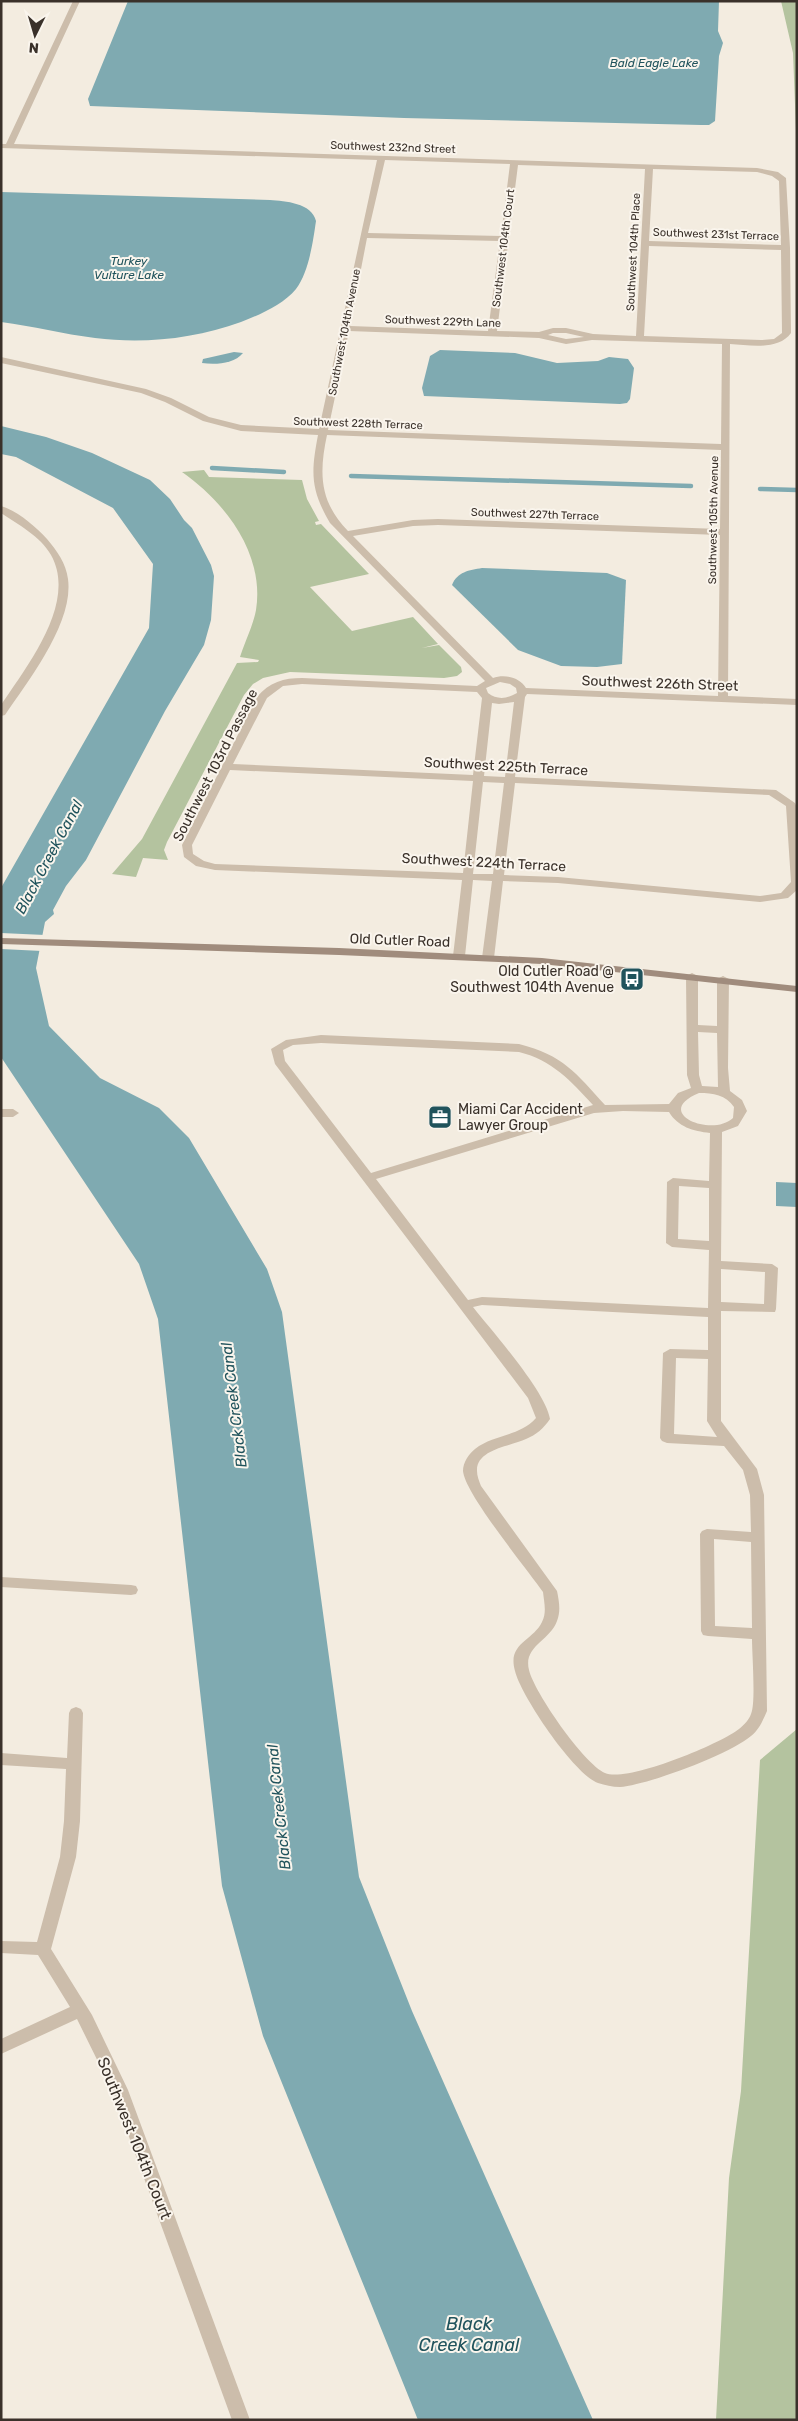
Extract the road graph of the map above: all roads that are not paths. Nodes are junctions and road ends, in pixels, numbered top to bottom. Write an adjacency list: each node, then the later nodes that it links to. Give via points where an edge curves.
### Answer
1 (77, 1): 2 (street)
2 (3, 146): 3 (street, Southwest 232nd Street)
3 (382, 158): 4 (street, Southwest 232nd Street); 6 (street, Southwest 104th Avenue)
4 (514, 163): 5 (street, Southwest 232nd Street); 7 (street, Southwest 104th Court)
5 (649, 167): 8 (street, Southwest 104th Place); 9 (street, Southwest 232nd Street, via 757,170 776,174 784,182)
6 (364, 235): 7 (street); 10 (street, Southwest 104th Avenue)
7 (505, 239): 11 (street, Southwest 104th Court)
8 (644, 243): 9 (street, Southwest 231st Terrace); 12 (street, Southwest 104th Place)
9 (786, 248): 13 (street, Southwest 229th Lane, via 787,334 782,339 766,342)
10 (345, 328): 11 (street, Southwest 229th Lane); 15 (street, Southwest 104th Avenue)
11 (492, 334): 12 (street, Southwest 229th Lane, via 540,335 566,341 592,337)
12 (640, 338): 13 (street, Southwest 229th Lane)
13 (726, 342): 16 (street, Southwest 105th Avenue)
14 (1, 360): 15 (street, Southwest 228th Terrace, via 143,391 219,423 258,430)
15 (324, 433): 16 (street, Southwest 228th Terrace); 19 (street, Southwest 104th Avenue, via 317,462 317,479 326,509)
16 (725, 447): 18 (street, Southwest 105th Avenue)
17 (1, 509): 25 (street, via 45,542 60,566 65,590 54,628)
18 (724, 532): 19 (street, Southwest 227th Terrace, via 438,522); 23 (street, Southwest 105th Avenue)
19 (347, 534): 20 (street, Southwest 104th Avenue)
20 (490, 681): 21 (street, via 485,683); 22 (street, via 512,681 521,686)
21 (484, 693): 22 (street, Southwest 226th Street, via 505,700); 26 (street, Southwest 103rd Passage, via 302,681 273,685 262,697); 27 (street)
22 (521, 694): 23 (street, Southwest 226th Street); 28 (street)
23 (723, 699): 24 (street, Southwest 226th Street)
24 (797, 702)
25 (1, 713)
26 (227, 767): 27 (street, Southwest 225th Terrace); 29 (street, Southwest 103rd Passage, via 187,845 186,852)
27 (478, 778): 28 (street, Southwest 225th Terrace); 30 (street)
28 (508, 780): 31 (street); 32 (street, Southwest 225th Terrace, via 772,792 790,804 796,882 789,893)
29 (190, 858): 30 (street, Southwest 224th Terrace, via 215,867)
30 (467, 876): 31 (street, Southwest 224th Terrace); 34 (street)
31 (497, 877): 32 (street, Southwest 224th Terrace, via 640,886 754,899); 35 (street)
32 (777, 898)
33 (1, 941): 34 (street, Old Cutler Road)
34 (459, 956): 35 (street, Old Cutler Road)
35 (488, 958): 36 (street, Old Cutler Road)
36 (692, 976): 37 (street, Old Cutler Road); 39 (street)
37 (724, 979): 38 (street, Old Cutler Road); 40 (street)
38 (797, 989)
39 (692, 1028): 40 (street); 41 (street, via 693,1075)
40 (723, 1030): 42 (street)
41 (697, 1090): 42 (street); 44 (street, via 680,1097)
42 (724, 1093): 45 (street, via 739,1104 741,1111 734,1124)
43 (602, 1108): 44 (street); 46 (street); 46 (street, via 558,1062 523,1049 321,1039 281,1045 277,1049 279,1060)
44 (673, 1108): 45 (street, via 679,1120 686,1125)
45 (716, 1130): 47 (street)
46 (367, 1178): 50 (street)
47 (716, 1184): 48 (street); 48 (street, via 673,1182 672,1243)
48 (716, 1246): 49 (street)
49 (716, 1265): 51 (street); 51 (street, via 772,1268 770,1309)
50 (465, 1305): 51 (street, via 482,1301); 57 (street, via 534,1396 542,1412 543,1419 532,1433 479,1452 472,1459 470,1477 550,1592 553,1601 547,1630 524,1647 519,1664 528,1685 588,1770 606,1780 627,1780 742,1735 752,1727 760,1711)
51 (715, 1309): 52 (street)
52 (715, 1355): 53 (street, via 714,1421); 53 (street, via 670,1353 667,1438)
53 (728, 1442): 54 (street, via 750,1469 755,1483)
54 (759, 1538): 57 (street); 57 (street, via 708,1534 708,1631)
55 (1, 1582): 56 (street)
56 (131, 1590)
57 (760, 1634)
58 (76, 1712): 60 (street)
59 (1, 1759): 60 (street)
60 (74, 1764): 62 (street, via 68,1857)
61 (1, 1947): 62 (street)
62 (43, 1950): 63 (street, Southwest 104th Court)
63 (79, 2010): 64 (street); 65 (street, Southwest 104th Court, via 120,2090)
64 (1, 2047)
65 (241, 2420)

